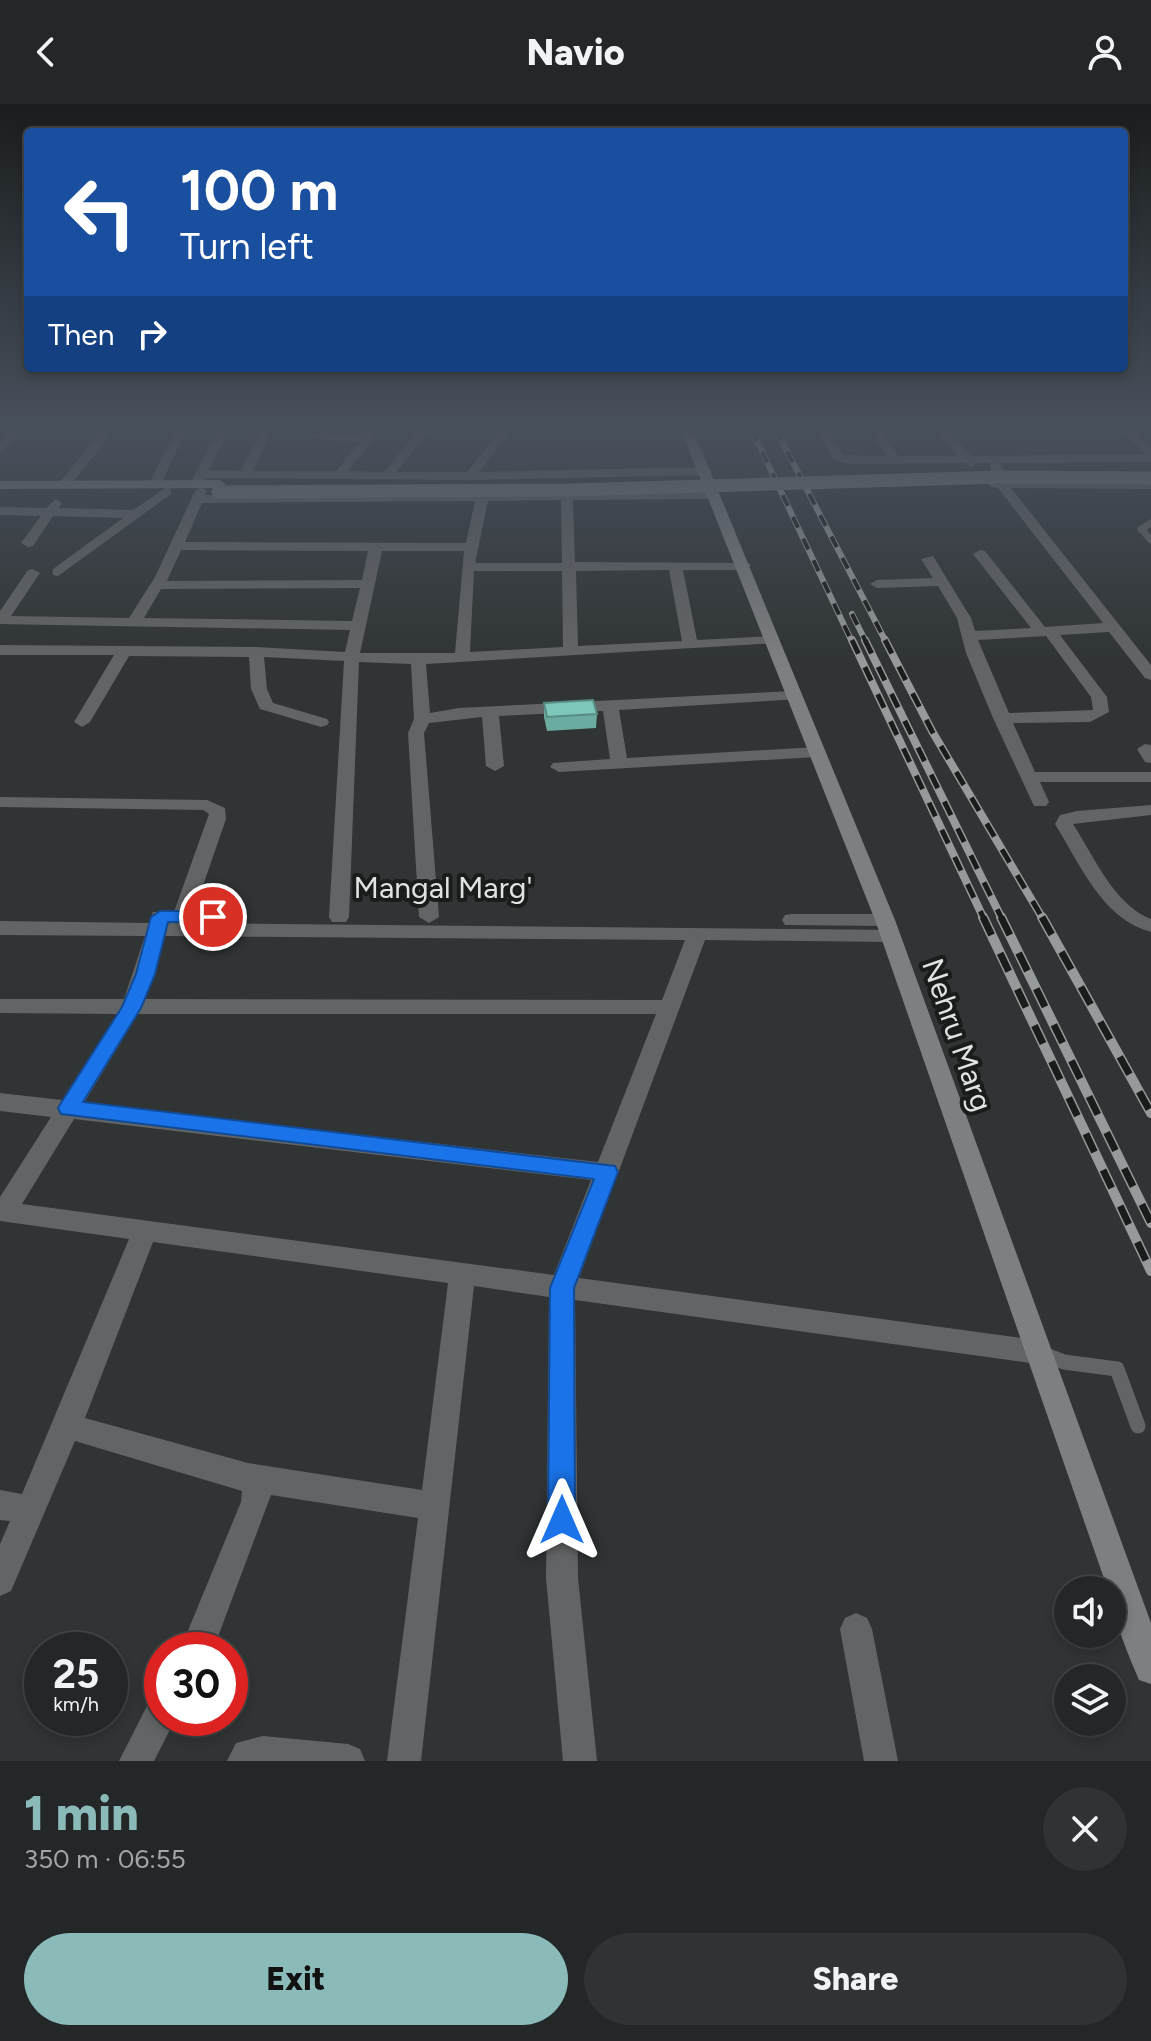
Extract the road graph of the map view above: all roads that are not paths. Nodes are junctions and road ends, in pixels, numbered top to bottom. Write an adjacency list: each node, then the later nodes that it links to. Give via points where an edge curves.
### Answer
1 (52, 507): 9 (street)
2 (143, 507): 10 (street)
3 (192, 507): 14 (street)
4 (480, 507): 16 (street)
5 (567, 507): 22 (street)
6 (720, 507): 20 (main road, Nehru Marg)
7 (1019, 507): 32 (street)
8 (0, 511): 9 (street)
9 (49, 512): 10 (street); 13 (street)
10 (137, 514): 23 (street)
11 (1151, 523): 12 (lane, via 1141,529)
12 (1151, 540)
13 (28, 543)
14 (176, 546): 15 (street); 28 (street)
15 (376, 546): 16 (street); 26 (street)
16 (472, 547): 21 (street)
17 (980, 554): 33 (street)
18 (928, 559): 25 (street)
19 (675, 566): 20 (street); 22 (street); 36 (street)
20 (744, 566): 35 (main road, Nehru Marg)
21 (467, 567): 22 (street); 42 (street)
22 (568, 567): 40 (street)
23 (58, 572)
24 (33, 573): 29 (street)
25 (940, 582): 27 (street); 34 (street, via 964,618)
26 (367, 584): 28 (street); 31 (street)
27 (877, 584)
28 (158, 585): 30 (street)
29 (0, 620): 30 (street)
30 (134, 622): 31 (street)
31 (358, 626): 41 (street)
32 (1113, 627): 33 (street); 45 (street)
33 (1044, 630): 34 (street); 49 (street, via 1099,697 1101,712 1090,717)
34 (969, 636): 49 (street)
35 (773, 640): 36 (street); 46 (main road, Nehru Marg)
36 (690, 645): 40 (street)
37 (7, 650): 38 (street); 44 (street)
38 (124, 651): 39 (street); 51 (street)
39 (256, 652): 41 (street); 52 (street, via 266,706)
40 (571, 652): 42 (street)
41 (352, 656): 43 (street); 63 (street)
42 (462, 658): 43 (street)
43 (418, 660): 50 (street)
44 (0, 668)
45 (1148, 668)
46 (794, 696): 47 (street); 53 (main road, Nehru Marg)
47 (610, 706): 48 (street); 54 (street)
48 (490, 712): 50 (street); 55 (street)
49 (1001, 718): 57 (street)
50 (422, 719): 64 (street, via 416,733)
51 (82, 722)
52 (321, 722)
53 (817, 752): 54 (street); 67 (main road, Nehru Marg)
54 (619, 763): 56 (street)
55 (495, 766)
56 (559, 767)
57 (1028, 777): 58 (street); 60 (street)
58 (1151, 777)
59 (0, 802): 65 (street, via 215,808 217,819)
60 (1040, 802)
61 (1151, 810): 66 (street, via 1077,816 1064,824 1115,903)
62 (0, 915): 65 (street, Mangal Marg')
63 (339, 917): 64 (street, Mangal Marg'); 65 (street, Mangal Marg')
64 (429, 917): 67 (street, Mangal Marg')
65 (169, 923): 68 (street); 69 (street); 72 (street)
66 (1151, 926)
67 (887, 927): 69 (street); 80 (main road, Nehru Marg)
68 (0, 928)
69 (698, 933): 71 (street)
70 (0, 1006): 72 (street)
71 (669, 1007): 72 (street); 75 (street)
72 (131, 1008): 74 (street)
73 (0, 1102): 74 (street)
74 (68, 1108): 75 (street); 76 (street)
75 (607, 1172): 79 (street)
76 (2, 1212): 77 (street)
77 (145, 1231): 78 (street); 81 (street)
78 (462, 1274): 79 (street); 85 (street)
79 (562, 1288): 80 (street); 96 (street, via 562,1578)
80 (1037, 1352): 82 (lane, via 1064,1362 1117,1369); 90 (main road, Nehru Marg)
81 (67, 1426): 83 (street); 86 (street)
82 (1138, 1426)
83 (248, 1477): 85 (street); 89 (street, via 257,1486 256,1502)
84 (0, 1505): 86 (street)
85 (434, 1506): 95 (street)
86 (31, 1510): 87 (street)
87 (0, 1580)
88 (856, 1629): 97 (street)
89 (205, 1632)
90 (1151, 1668)
91 (149, 1736): 92 (street)
92 (136, 1761)
93 (244, 1761): 94 (street, via 263,1753)
94 (348, 1761)
95 (404, 1761)
96 (580, 1761)
97 (881, 1761)

